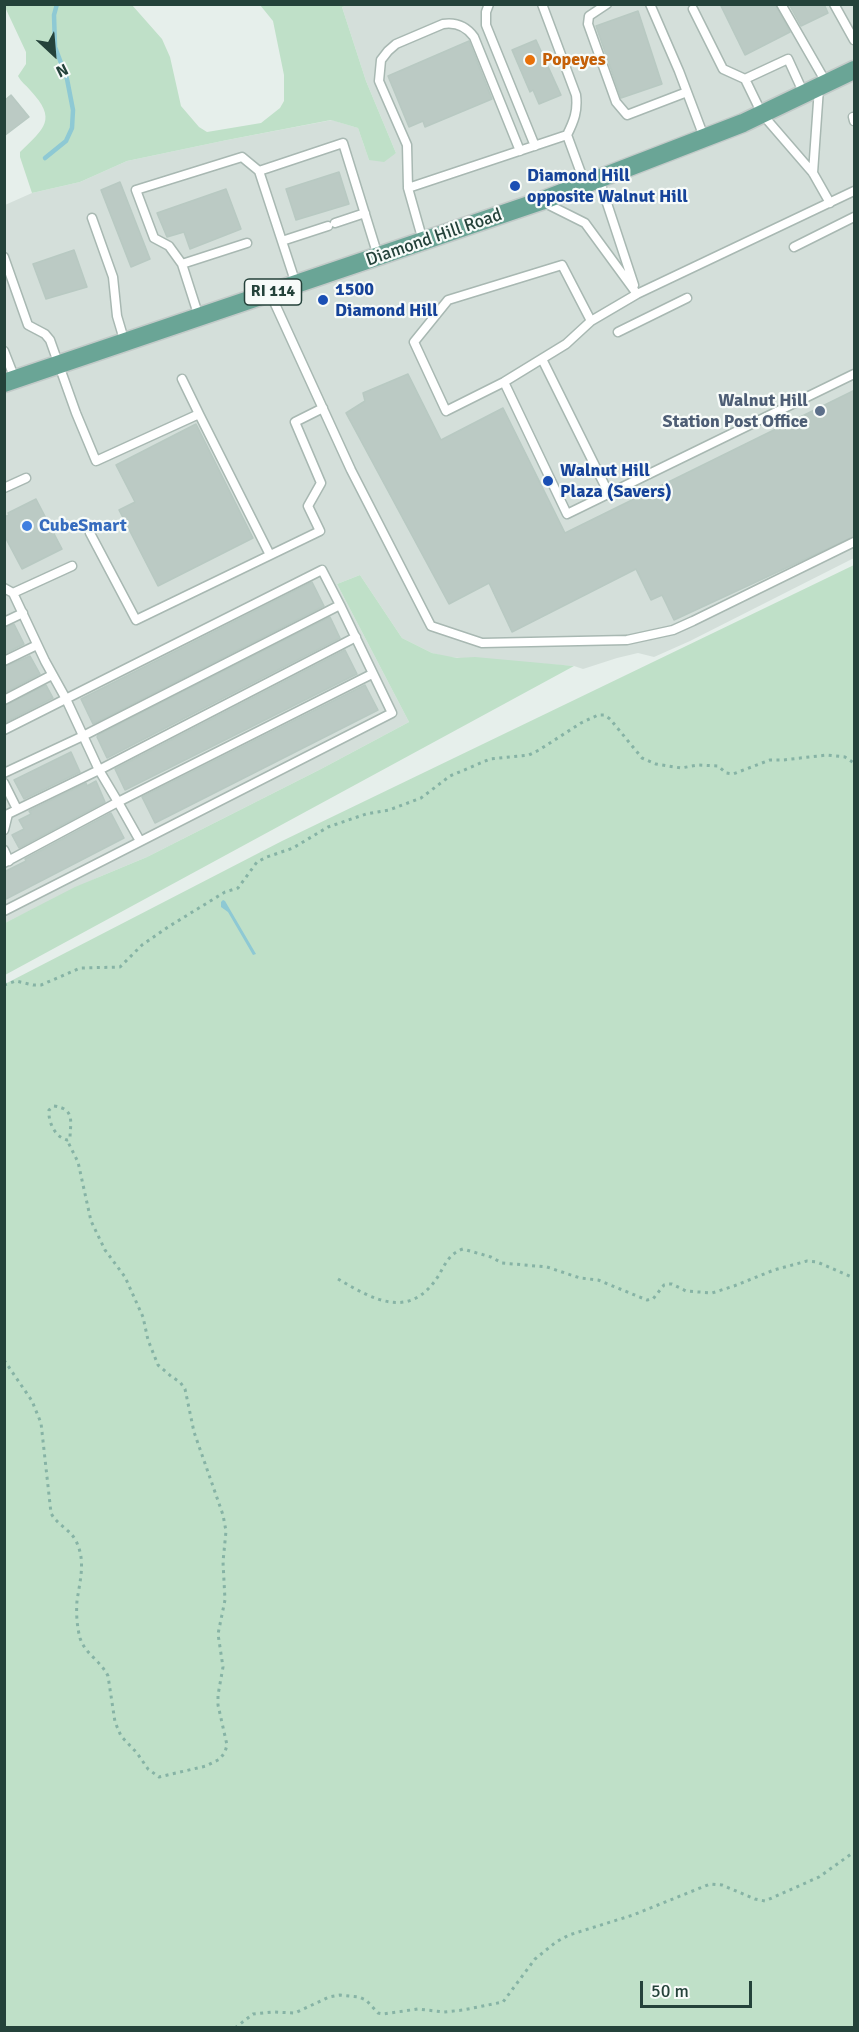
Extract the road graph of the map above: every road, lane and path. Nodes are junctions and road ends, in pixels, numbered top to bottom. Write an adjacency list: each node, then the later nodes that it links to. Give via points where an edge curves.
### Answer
1 (489, 4): 16 (lane, via 486,25)
2 (542, 4): 14 (lane, via 576,95 578,109)
3 (650, 4): 12 (lane)
4 (781, 4): 11 (lane)
5 (834, 4): 8 (lane)
6 (606, 5): 12 (lane, via 590,16 588,24 616,102 627,114)
7 (693, 9): 10 (lane, via 723,69)
8 (855, 40)
9 (855, 70): 11 (main road, Diamond Hill Road / RI 114)
10 (745, 79): 11 (lane, via 788,59); 13 (lane)
11 (817, 89): 13 (main road, Diamond Hill Road / RI 114); 19 (lane)
12 (687, 92): 15 (lane)
13 (762, 114): 15 (main road, Diamond Hill Road / RI 114); 19 (lane)
14 (567, 135): 16 (lane); 20 (lane)
15 (705, 138): 20 (main road, Diamond Hill Road / RI 114)
16 (535, 146): 17 (lane)
17 (520, 151): 21 (lane); 21 (lane, via 474,37 460,25 442,24 396,44 381,60 379,81 407,145)
18 (259, 171): 25 (lane, via 343,143); 28 (lane); 34 (lane, via 242,157 136,190 154,238 169,246)
19 (813, 173): 24 (lane)
20 (592, 182): 23 (main road, Diamond Hill Road / RI 114); 37 (lane)
21 (408, 188): 29 (lane)
22 (855, 190): 24 (lane)
23 (541, 201): 29 (main road, Diamond Hill Road / RI 114); 37 (lane, via 585,223)
24 (830, 203): 37 (lane)
25 (365, 213): 28 (lane); 32 (lane)
26 (855, 217): 31 (lane)
27 (92, 218): 42 (lane, via 113,278 117,316)
28 (282, 241): 35 (lane)
29 (423, 242): 32 (main road, Diamond Hill Road / RI 114)
30 (247, 243): 34 (lane)
31 (794, 247)
32 (379, 256): 35 (main road, Diamond Hill Road / RI 114)
33 (4, 257): 45 (lane, via 28,325 50,340)
34 (182, 264): 39 (lane)
35 (296, 284): 36 (main road, Diamond Hill Road / RI 114)
36 (270, 293): 39 (main road, Diamond Hill Road / RI 114); 50 (lane)
37 (637, 294): 40 (lane)
38 (687, 298): 41 (lane)
39 (199, 317): 42 (main road, Diamond Hill Road / RI 114)
40 (591, 321): 44 (lane); 49 (lane, via 562,265 448,300 414,342 446,411)
41 (618, 332)
42 (125, 342): 45 (main road, Diamond Hill Road / RI 114)
43 (4, 351): 48 (lane)
44 (542, 359): 49 (lane); 54 (lane)
45 (59, 365): 48 (main road, Diamond Hill Road / RI 114); 51 (lane, via 96,461)
46 (855, 374): 54 (lane)
47 (182, 379): 51 (lane)
48 (10, 382)
49 (504, 382): 54 (lane, via 567,514)
50 (323, 408): 56 (lane, via 431,626 482,643 627,640 673,630); 57 (lane, via 295,422 321,483 308,506 320,531)
51 (199, 414): 57 (lane)
52 (26, 478): 53 (lane)
53 (4, 488)
54 (609, 494)
55 (90, 533): 57 (lane, via 136,620)
56 (855, 542)
57 (270, 555)
58 (72, 566): 60 (lane)
59 (4, 588): 60 (lane)
60 (13, 593): 62 (lane)
61 (340, 605): 64 (lane); 69 (lane, via 322,570); 72 (lane)
62 (23, 614): 63 (lane); 65 (lane)
63 (4, 622)
64 (356, 638): 67 (lane); 74 (lane)
65 (37, 645): 66 (lane); 68 (lane)
66 (4, 661)
67 (372, 674): 77 (lane); 80 (lane, via 392,713)
68 (52, 675): 69 (lane); 70 (lane)
69 (66, 699): 71 (lane); 72 (lane)
70 (4, 700)
71 (4, 730)
72 (83, 736): 74 (lane); 75 (lane)
73 (855, 764): 84 (path, via 845,757 827,755 770,760 733,774 718,766 681,768 656,764 642,758 610,719 598,715 529,755 490,759 450,776 421,798 328,827 293,848 257,862 238,888 168,927 142,945 120,968 80,968 41,984 16,981)
74 (99, 770): 77 (lane); 78 (lane)
75 (4, 773)
76 (4, 783): 78 (lane)
77 (118, 802): 80 (lane); 82 (lane)
78 (17, 809): 79 (lane, via 8,814)
79 (4, 830)
80 (140, 841): 83 (lane)
81 (4, 850): 82 (lane)
82 (7, 862)
83 (4, 911)
84 (4, 985)
85 (67, 1140): 85 (path, via 60,1138 51,1125 49,1110 54,1106 70,1115); 88 (path, via 78,1162 91,1221 105,1250 125,1277 158,1365 185,1389 194,1432 223,1515 225,1600 218,1634 223,1667 218,1705 226,1745 220,1760 159,1777 121,1736 106,1670 81,1640 77,1623 81,1558 75,1540 51,1513 41,1423 32,1401)
86 (855, 1278): 87 (path, via 807,1261 712,1293 686,1291 668,1284 647,1300 598,1280 547,1267 502,1263 463,1249 451,1256 427,1291 399,1303 366,1296)
87 (338, 1279)
88 (4, 1360)
89 (855, 1852): 90 (path, via 819,1877 765,1901 710,1884 569,1935 535,1959 503,2002 496,2005 383,2014 366,2000 340,1995 295,2013 253,2014)
90 (235, 2028)

